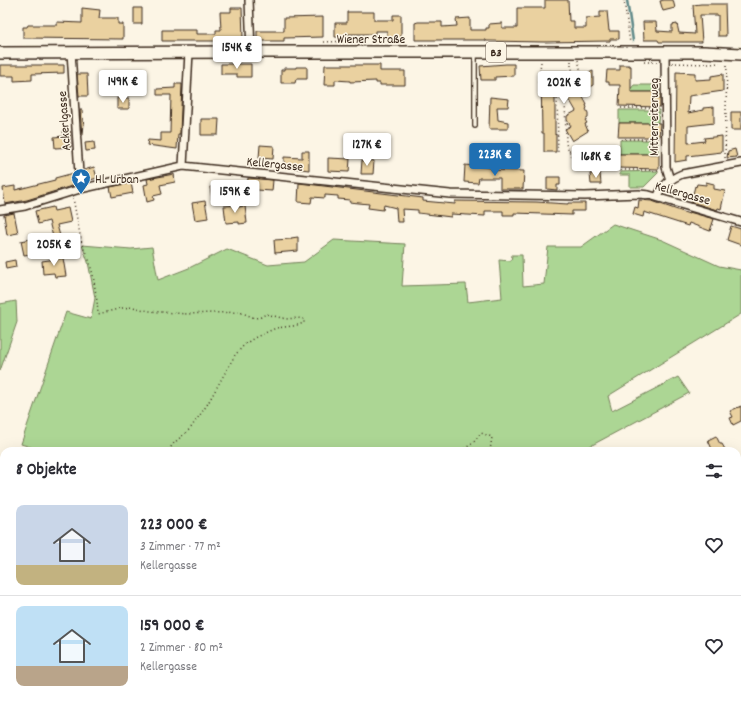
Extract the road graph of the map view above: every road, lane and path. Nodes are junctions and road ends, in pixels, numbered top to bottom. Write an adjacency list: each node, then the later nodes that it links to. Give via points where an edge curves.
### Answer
1 (249, 0): 5 (street)
2 (624, 0): 8 (path)
3 (71, 52): 4 (main road, Wiener Straße / B3); 10 (main road, Wiener Straße / B3); 35 (street, Ackerlgasse)
4 (189, 52): 5 (main road, Wiener Straße / B3); 31 (street)
5 (251, 52): 6 (main road, Wiener Straße / B3)
6 (475, 52): 7 (main road, Wiener Straße / B3); 21 (lane)
7 (540, 52): 8 (main road, Wiener Straße / B3); 26 (path, via 538,84 541,87 550,86 556,89)
8 (631, 52): 9 (main road, Wiener Straße / B3)
9 (665, 52): 11 (main road, Wiener Straße / B3); 19 (street, Mitterreiterweg)
10 (0, 53)
11 (741, 54)
12 (578, 60): 15 (path)
13 (571, 61): 16 (path)
14 (727, 62): 28 (path)
15 (582, 76)
16 (577, 79)
17 (566, 84): 20 (path, via 560,88 566,95)
18 (621, 108): 19 (path)
19 (665, 108): 24 (street, Mitterreiterweg)
20 (566, 121): 22 (path); 25 (path, via 566,143)
21 (475, 126)
22 (569, 127)
23 (621, 139): 24 (path)
24 (665, 139): 33 (street, Mitterreiterweg)
25 (569, 150): 27 (path); 29 (path)
26 (558, 152)
27 (583, 152)
28 (725, 157)
29 (573, 159)
30 (741, 163): 34 (street, via 691,172)
31 (183, 166): 35 (street, Kellergasse); 37 (street, Kellergasse, via 450,194)
32 (621, 170): 33 (path)
33 (666, 170): 34 (street, Mitterreiterweg)
34 (670, 180): 37 (street, via 662,187)
35 (80, 189): 36 (street, Kellergasse)
36 (71, 191): 38 (street, Kellergasse, via 25,206); 40 (path, via 82,245 93,275 98,314 133,307 188,314 240,312 256,318 266,314 286,319 304,319 304,323 276,328 245,344 235,355 207,406)
37 (658, 196): 39 (street, Kellergasse)
38 (0, 210)
39 (741, 222)
40 (172, 447)
41 (467, 447): 42 (path, via 481,433 492,437)
42 (491, 447)

